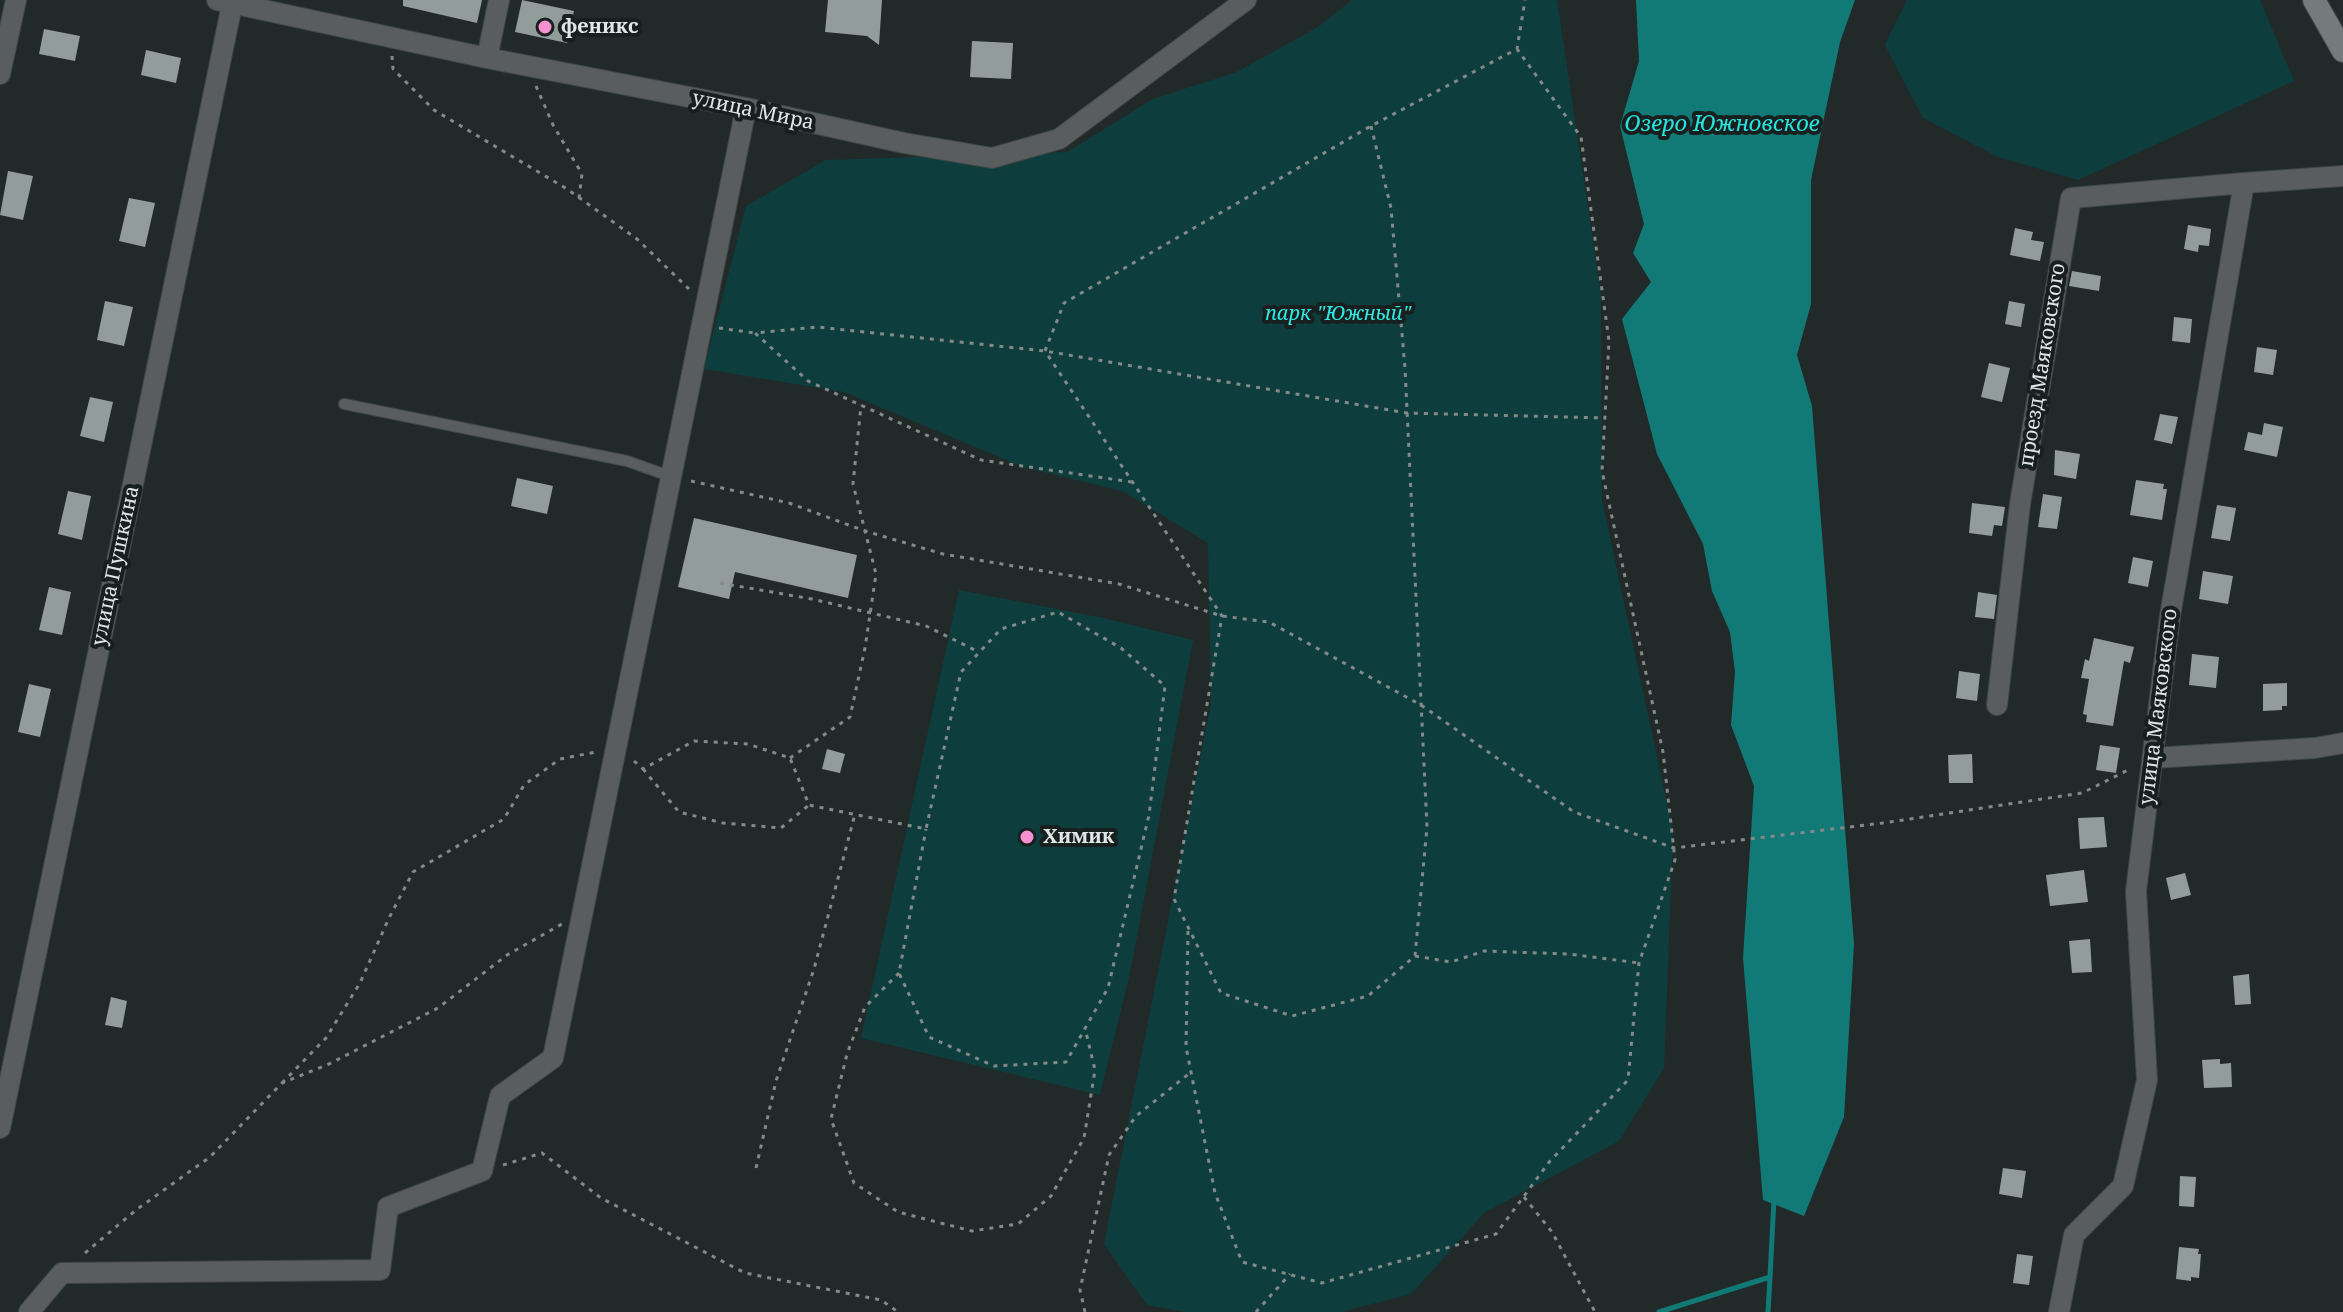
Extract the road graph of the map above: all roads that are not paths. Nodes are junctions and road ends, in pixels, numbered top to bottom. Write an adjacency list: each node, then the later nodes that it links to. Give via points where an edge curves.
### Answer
1 (16, 0): 8 (street)
2 (499, 0): 7 (street)
3 (1246, 0): 9 (street, улица Мира, via 1059,139 992,158)
4 (2314, 0): 6 (main road)
5 (228, 1): 7 (street, улица Мира); 17 (street, улица Пушкина)
6 (2343, 51)
7 (487, 58): 9 (street, улица Мира)
8 (0, 74)
9 (746, 108): 13 (street)
10 (2343, 176): 11 (street)
11 (2244, 183): 14 (street, проезд Маяковского, via 2071,198 2020,504); 16 (street, улица Маяковского, via 2170,616)
12 (344, 404): 13 (lane, via 627,461)
13 (672, 477): 18 (street, via 553,1058 500,1096 482,1171 388,1207 380,1270 62,1273)
14 (1997, 705)
15 (2343, 743): 16 (street)
16 (2153, 758): 19 (street, улица Маяковского, via 2136,891 2147,1080 2123,1186 2074,1235)
17 (0, 1128)
18 (29, 1312)
19 (2059, 1312)

